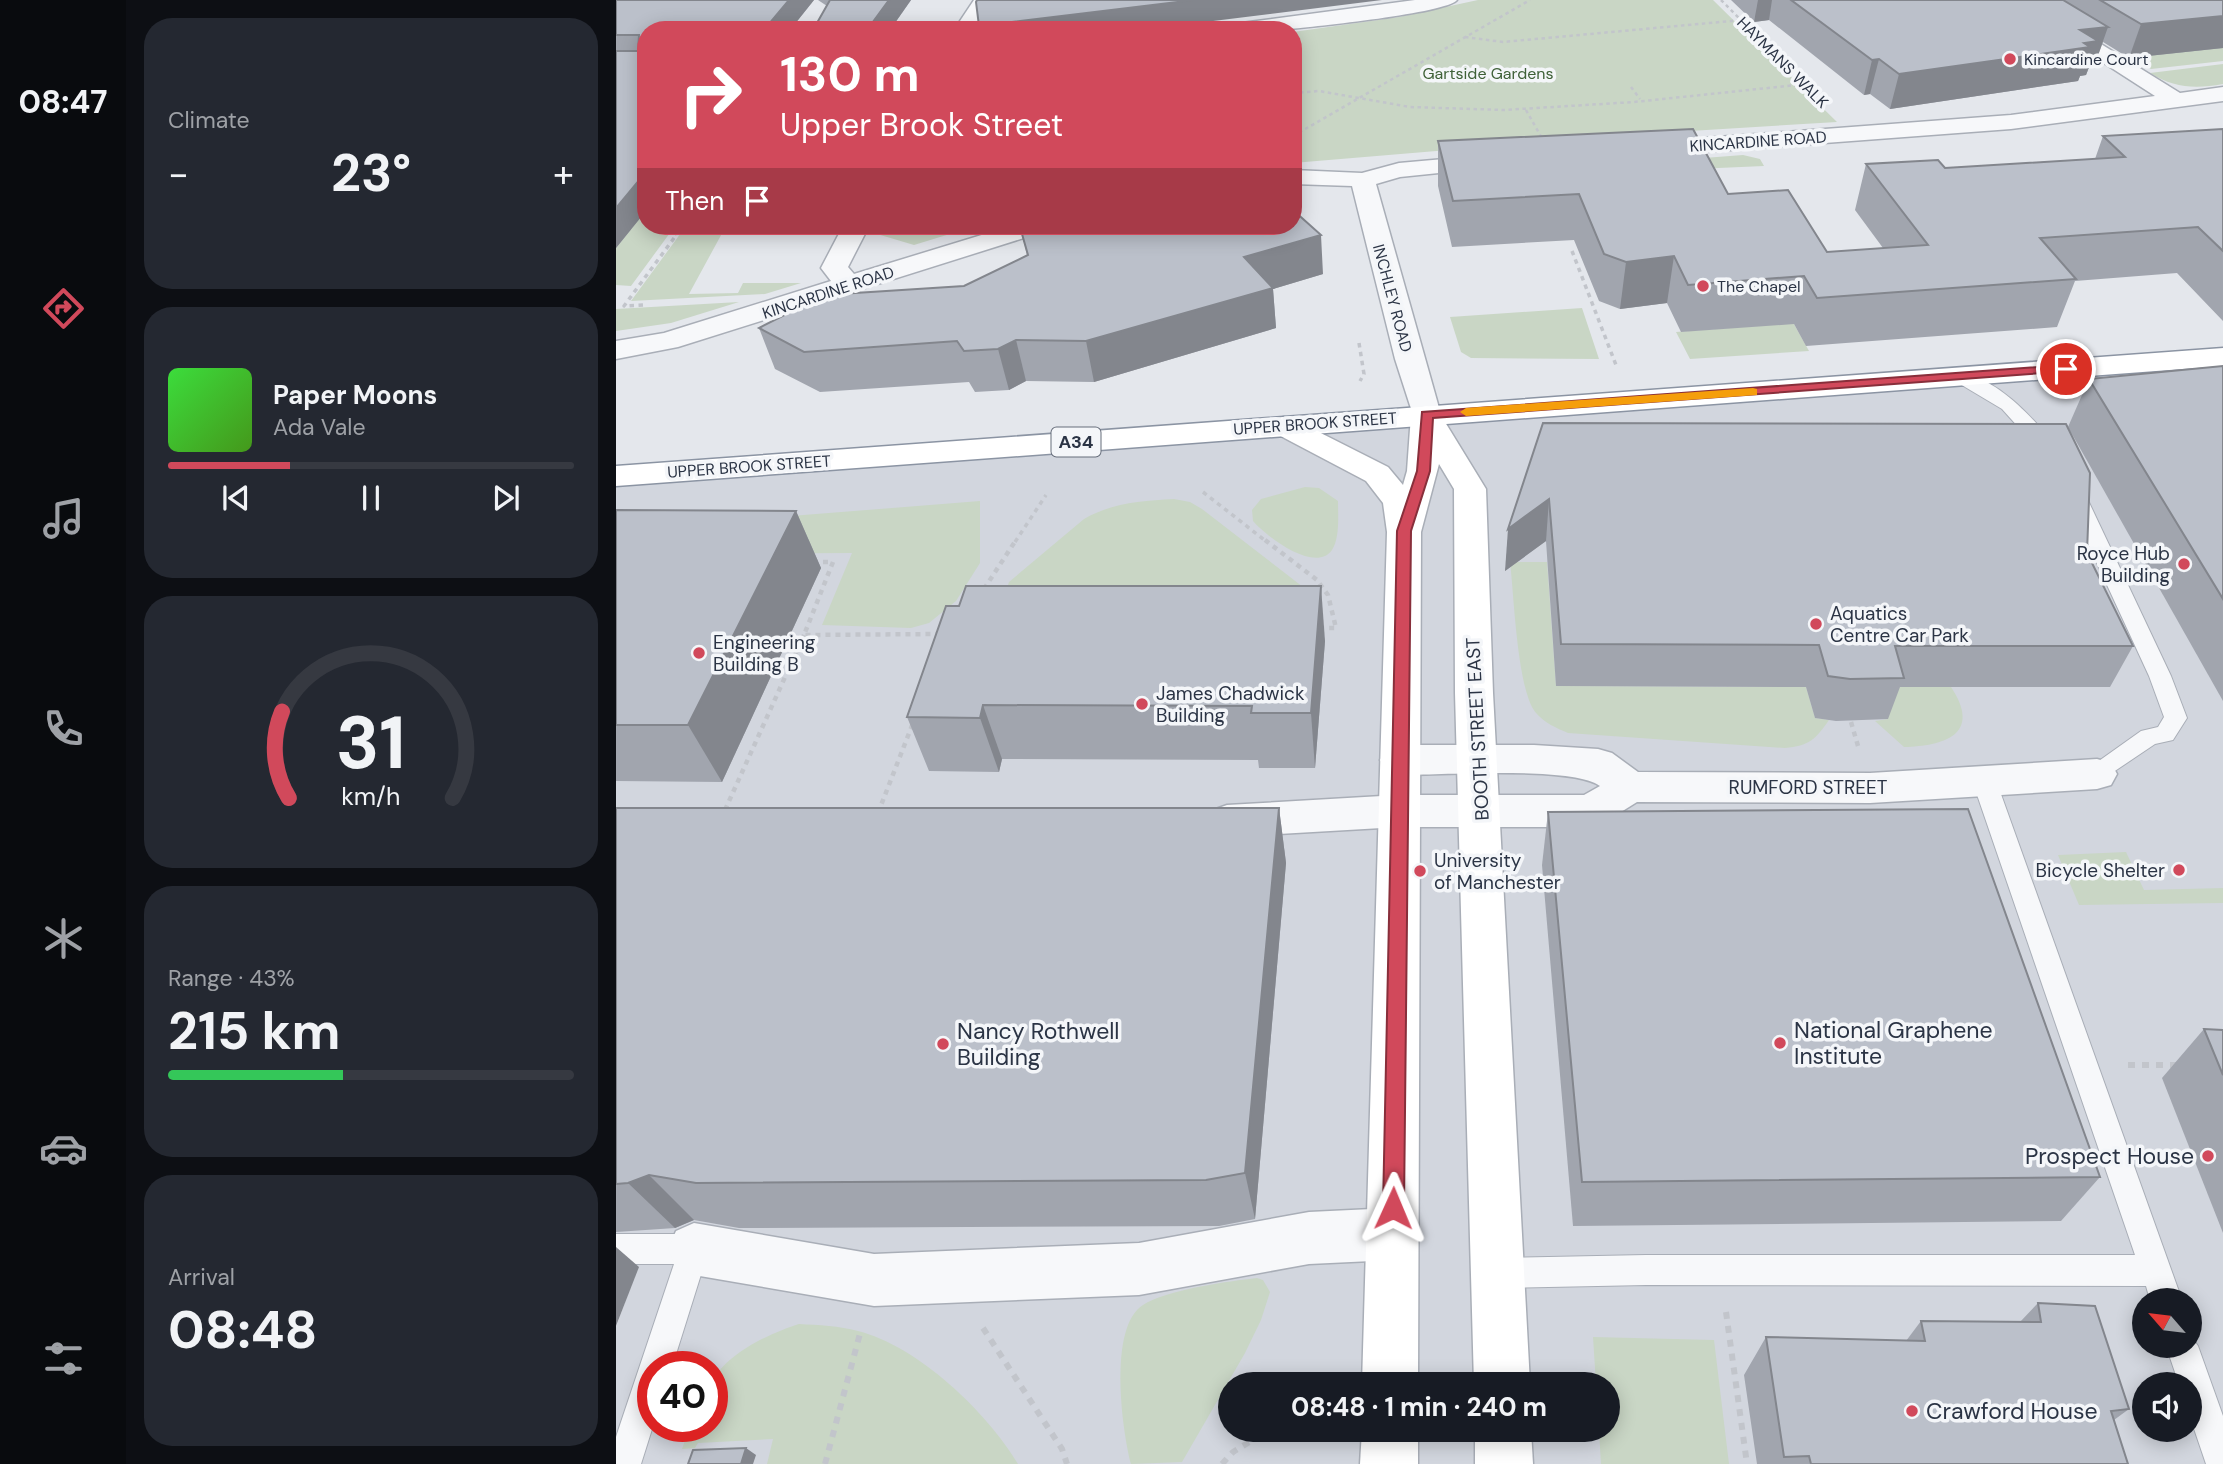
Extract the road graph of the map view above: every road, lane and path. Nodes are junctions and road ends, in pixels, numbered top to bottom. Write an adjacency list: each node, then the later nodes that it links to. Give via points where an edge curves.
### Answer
1 (984, 0): 8 (street)
2 (1447, 0): 10 (street)
3 (1530, 0): 11 (path)
4 (1721, 0): 7 (path, HAYMANS WALK)
5 (2016, 0): 9 (street)
6 (2078, 18): 9 (street)
7 (1742, 20): 11 (path, via 1503,42); 12 (path, HAYMANS WALK)
8 (970, 21)
9 (2051, 21): 19 (street)
10 (1302, 22)
11 (1465, 37): 16 (path)
12 (1806, 84): 17 (path); 18 (path, HAYMANS WALK)
13 (1631, 87): 17 (path)
14 (1302, 92): 16 (path, via 1321,89)
15 (2223, 94): 19 (street, KINCARDINE ROAD)
16 (1359, 99): 20 (path, via 1457,110); 21 (path)
17 (1640, 100): 20 (path)
18 (1823, 102)
19 (2178, 102): 22 (street, KINCARDINE ROAD, via 2011,122)
20 (1526, 110): 23 (path)
21 (1302, 131)
22 (1634, 150)
23 (1552, 157): 25 (street, via 1399,170)
24 (1302, 177): 25 (street)
25 (1363, 180): 38 (street, INCHLEY ROAD)
26 (675, 235): 33 (path)
27 (851, 235): 30 (street, via 834,268)
28 (1008, 235): 30 (street, KINCARDINE ROAD)
29 (1572, 251): 36 (path)
30 (849, 285): 34 (street, KINCARDINE ROAD, via 668,341)
31 (651, 304): 33 (path)
32 (616, 306): 33 (path)
33 (624, 306)
34 (616, 350)
35 (2223, 357): 37 (main road, UPPER BROOK STREET / A34)
36 (1616, 366)
37 (1961, 377): 38 (main road, UPPER BROOK STREET / A34); 54 (lane, via 1992,391 2015,409 2064,471 2176,718 2165,734 2149,737)
38 (1426, 415): 39 (main road, UPPER BROOK STREET / A34); 43 (main road, via 1423,471); 52 (main road, BOOTH STREET EAST, via 1471,489)
39 (1284, 426): 40 (main road, UPPER BROOK STREET / A34); 43 (main road, via 1377,474 1399,502)
40 (616, 476)
41 (1203, 492): 46 (path, via 1317,580 1328,595 1336,628)
42 (1046, 495): 45 (path)
43 (1404, 531): 53 (main road)
44 (806, 562): 48 (path, via 833,562)
45 (984, 590)
46 (1309, 629)
47 (954, 634): 48 (path)
48 (804, 635): 60 (path)
49 (917, 713): 61 (path)
50 (1851, 722): 51 (path)
51 (1859, 751)
52 (1477, 759): 53 (street); 56 (street, via 1598,764); 58 (main road, BOOTH STREET EAST)
53 (1400, 760): 57 (main road)
54 (2097, 774): 55 (street, RUMFORD STREET)
55 (1985, 783): 56 (street, RUMFORD STREET, via 1870,788); 62 (lane)
56 (1630, 786): 58 (street, via 1591,811)
57 (1399, 811): 58 (street); 59 (street); 64 (main road)
58 (1481, 811): 68 (main road, BOOTH STREET EAST)
59 (1191, 821)
60 (719, 823)
61 (874, 824)
62 (2085, 1065): 63 (path); 67 (lane)
63 (2183, 1065)
64 (1393, 1234): 69 (street, via 1309,1238 1139,1269); 75 (main road)
65 (616, 1249): 66 (lane)
66 (694, 1249): 70 (street); 73 (lane)
67 (2156, 1271): 68 (lane); 71 (lane)
68 (1500, 1273): 76 (main road, BOOTH STREET EAST)
69 (942, 1275): 70 (street); 84 (path, via 968,1304 1062,1449)
70 (874, 1280): 83 (path)
71 (2162, 1288)
72 (1726, 1313): 88 (path)
73 (661, 1351)
74 (2186, 1358): 81 (lane)
75 (1390, 1372)
76 (1502, 1372)
77 (637, 1425): 82 (lane)
78 (1249, 1442): 85 (path)
79 (1390, 1442): 86 (main road)
80 (1503, 1442): 87 (main road)
81 (2223, 1463)
82 (624, 1464)
83 (825, 1464)
84 (1067, 1464)
85 (1222, 1464)
86 (1389, 1464)
87 (1504, 1464)
88 (1747, 1464)

